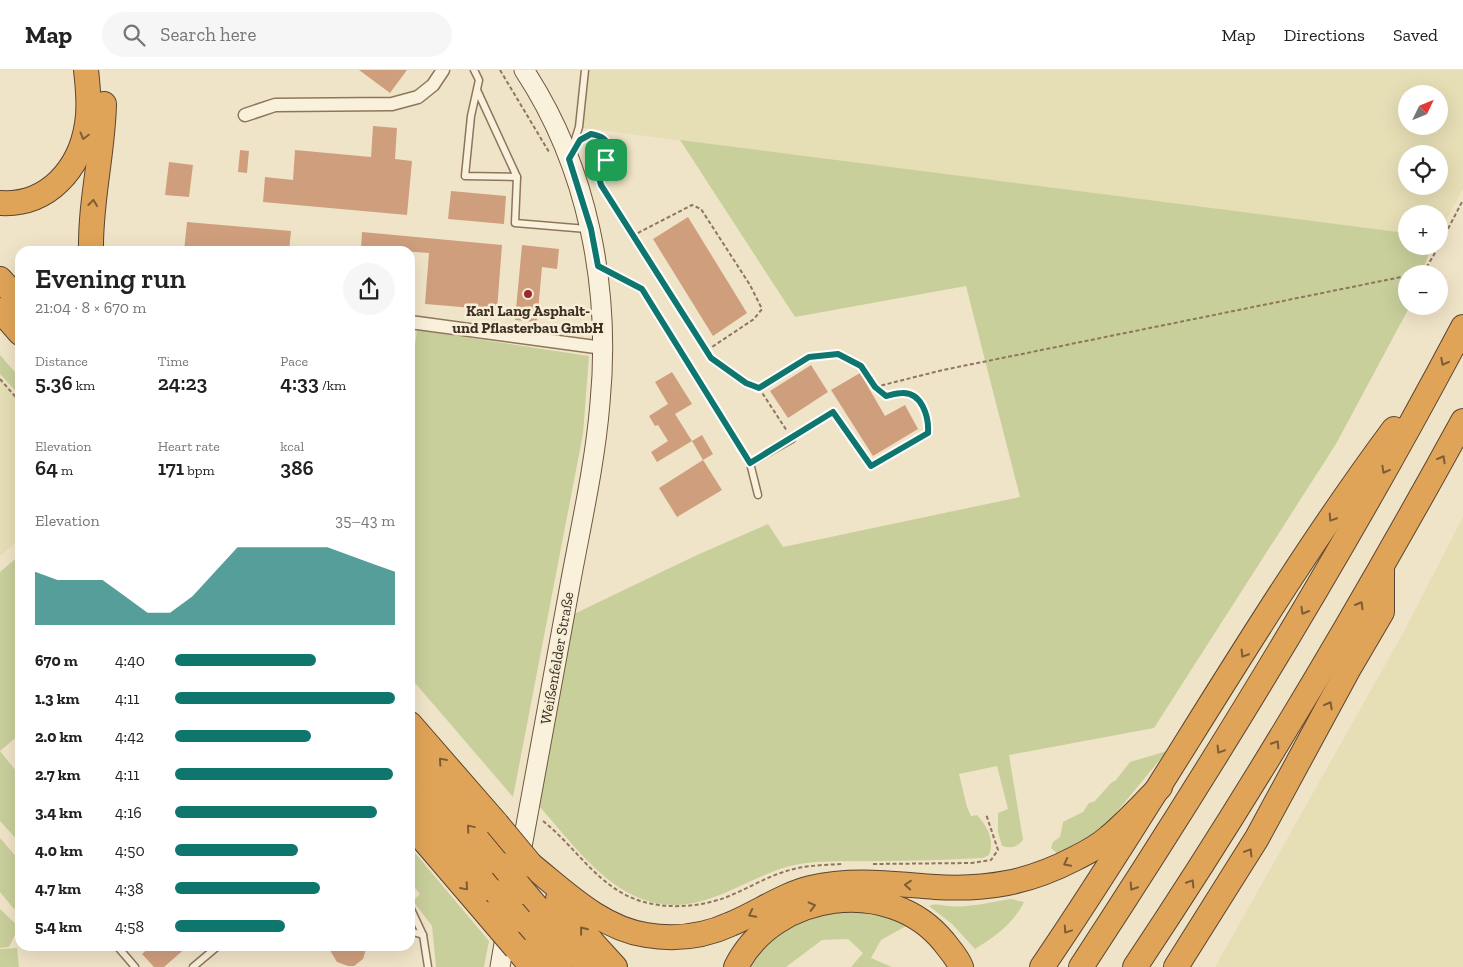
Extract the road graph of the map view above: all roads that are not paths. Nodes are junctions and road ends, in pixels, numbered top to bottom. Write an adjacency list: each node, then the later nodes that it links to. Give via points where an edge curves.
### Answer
1 (86, 70): 11 (highway, one-way to 11, via 88,122 78,157 68,174 37,197)
2 (101, 70): 13 (highway, one-way to 2, via 92,204 102,141 104,88)
3 (443, 70): 8 (street, via 433,85 418,97 392,104 275,105)
4 (474, 70): 7 (lane, via 479,80)
5 (524, 70): 9 (street, Weißenfelder Straße)
6 (585, 70): 9 (lane, via 579,127)
7 (477, 90): 10 (lane); 10 (lane, via 465,176)
8 (245, 115)
9 (569, 159): 12 (street, Weißenfelder Straße)
10 (516, 177): 12 (lane, via 515,223)
11 (0, 203)
12 (591, 229): 14 (street, Weißenfelder Straße)
13 (90, 246)
14 (598, 266): 21 (street, Weißenfelder Straße); 25 (lane, via 642,289)
15 (0, 278): 16 (highway)
16 (15, 295)
17 (0, 310): 19 (highway)
18 (415, 323): 21 (street)
19 (15, 327)
20 (1463, 327): 22 (highway, one-way to 22)
21 (603, 348): 42 (street, Weißenfelder Straße, via 598,425)
22 (1426, 397): 30 (highway, one-way to 30, via 1404,415 1366,466); 50 (highway, one-way to 50, via 1277,657)
23 (1463, 421): 27 (highway, one-way to 23)
24 (792, 439): 25 (lane)
25 (750, 463): 26 (lane)
26 (758, 496)
27 (1382, 568): 51 (highway, one-way to 27, via 1188,888); 52 (highway, one-way to 27, via 1257,838 1382,612)
28 (415, 730): 33 (highway, one-way to 28, bridge)
29 (415, 763): 45 (highway, one-way to 29, bridge)
30 (1160, 786): 33 (highway, one-way to 33, via 1103,842 1021,882 952,888 843,882 786,896 732,924 690,936 663,937 625,931 590,912); 49 (highway, one-way to 49)
31 (415, 797): 44 (highway, bridge)
32 (415, 830): 43 (highway, one-way to 43, bridge)
33 (531, 865): 46 (highway, one-way to 33)
34 (415, 918): 36 (lane)
35 (415, 933): 36 (lane)
36 (423, 935): 41 (lane)
37 (122, 951): 39 (lane)
38 (212, 951): 40 (lane)
39 (136, 967)
40 (193, 967)
41 (428, 967)
42 (500, 967)
43 (532, 967)
44 (560, 967)
45 (588, 967)
46 (615, 967)
47 (736, 967): 48 (highway, one-way to 48, via 757,937 777,920 796,910 839,901 871,901 912,914 936,933)
48 (961, 967)
49 (1042, 967)
50 (1081, 967)
51 (1135, 967)
52 (1176, 967)

